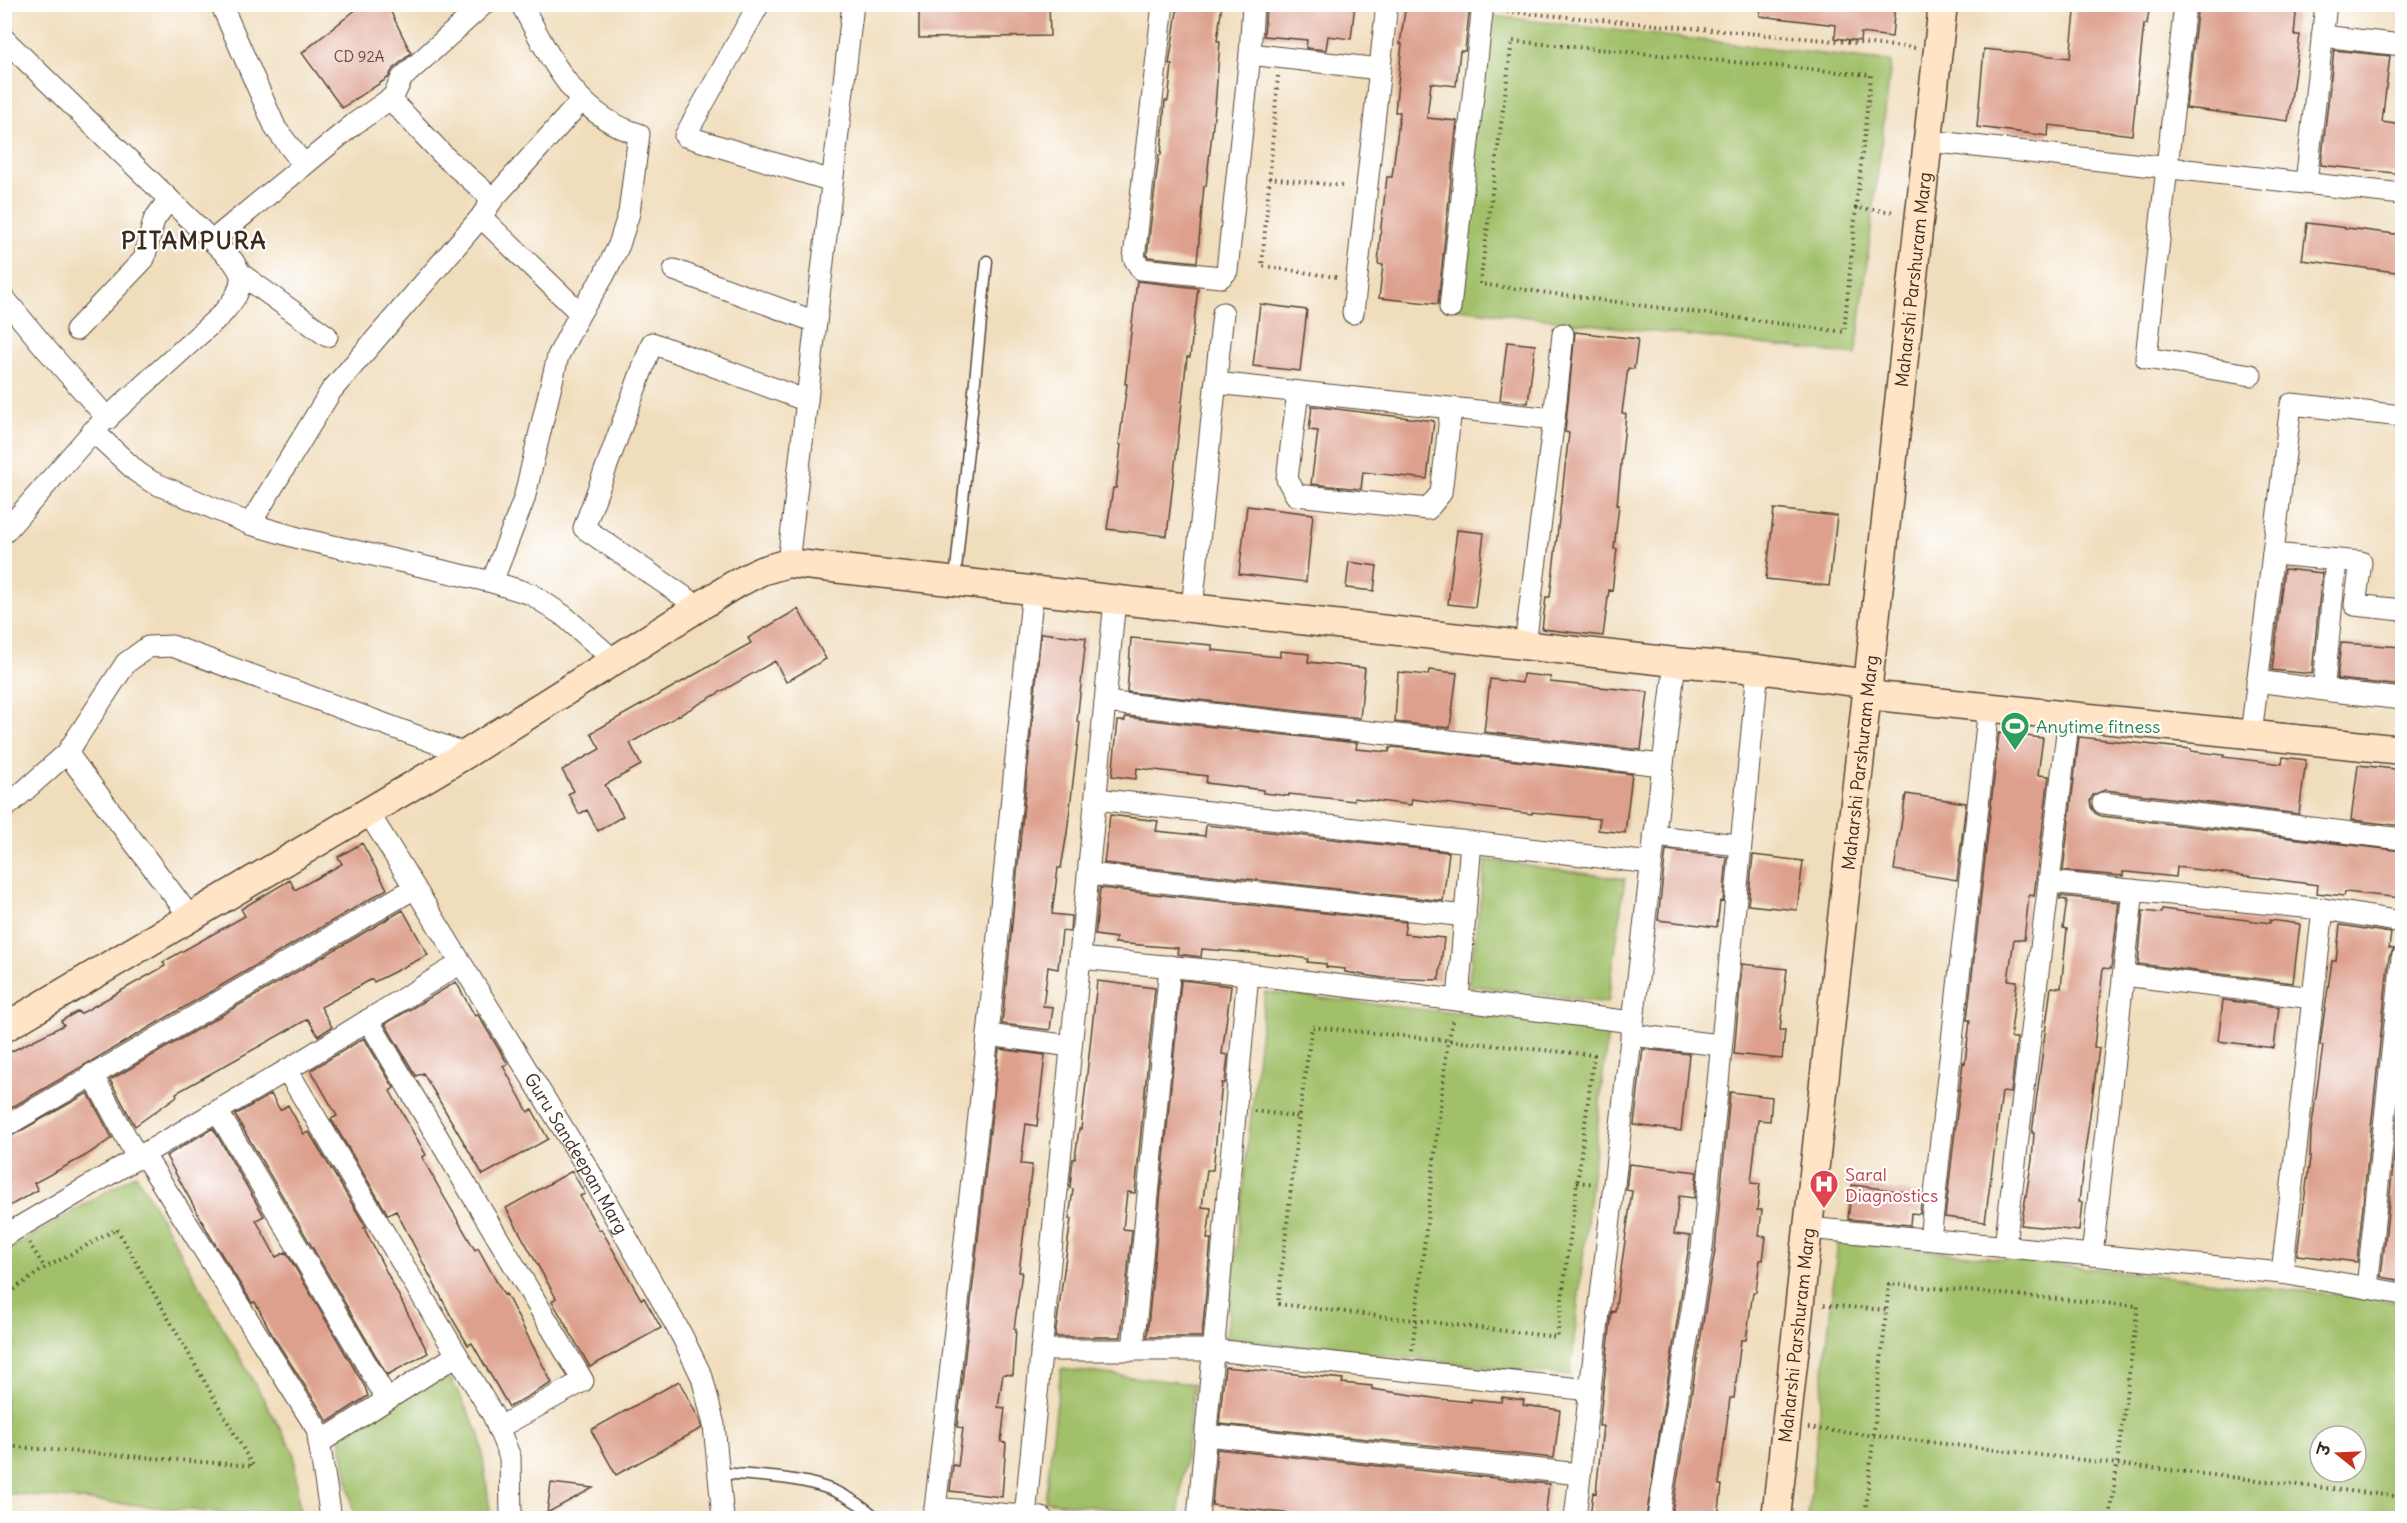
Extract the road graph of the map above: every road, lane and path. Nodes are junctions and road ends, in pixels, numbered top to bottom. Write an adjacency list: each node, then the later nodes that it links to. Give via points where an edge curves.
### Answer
1 (221, 4): 23 (street, via 276,129)
2 (484, 4): 20 (street, via 402,78)
3 (521, 4): 21 (street, via 563,80)
4 (759, 4): 26 (street, via 685,136)
5 (853, 4): 26 (street)
6 (1163, 4): 17 (street, via 1134,258 1141,268 1225,275)
7 (1253, 4): 17 (street)
8 (1387, 4): 19 (street)
9 (1944, 4): 16 (street, Maharshi Parshuram Marg)
10 (2185, 4): 24 (street)
11 (2326, 4): 13 (street)
12 (1483, 7): 16 (path); 41 (street)
13 (2322, 36): 15 (street); 27 (street)
14 (4, 39): 30 (street)
15 (2403, 45)
16 (1938, 50): 22 (street, Maharshi Parshuram Marg)
17 (1250, 54): 18 (street)
18 (1279, 58): 19 (street); 25 (path)
19 (1380, 69): 44 (street)
20 (393, 98): 23 (street); 31 (street, via 446,158)
21 (582, 100): 31 (street); 42 (street, via 608,122 639,134 629,213 619,245)
22 (1929, 141): 24 (street); 33 (street, Maharshi Parshuram Marg)
23 (304, 165): 35 (street)
24 (2169, 168): 27 (street); 49 (street, via 2146,358)
25 (1269, 178): 28 (path); 39 (path, via 1262,266)
26 (832, 181): 45 (street)
27 (2306, 183): 29 (street)
28 (1344, 186)
29 (2403, 194)
30 (169, 199): 35 (street); 46 (street, via 154,220 144,259)
31 (493, 199): 34 (street)
32 (1856, 208): 32 (path, via 1871,75 1512,41 1480,284 1844,332); 33 (path)
33 (1920, 215): 74 (street, Maharshi Parshuram Marg)
34 (481, 216): 42 (street); 57 (street, via 332,391)
35 (212, 241): 38 (street)
36 (987, 261): 62 (lane)
37 (674, 270): 45 (street)
38 (241, 274): 48 (street); 56 (street, via 242,285 222,314)
39 (1336, 277)
40 (4, 298): 56 (street)
41 (1450, 308)
42 (580, 313): 63 (street, via 553,371 524,499)
43 (1223, 313): 50 (street)
44 (1353, 313)
45 (816, 322): 52 (street)
46 (76, 330)
47 (1563, 334): 55 (street)
48 (327, 336)
49 (2251, 375)
50 (1216, 383): 51 (street); 67 (street)
51 (1298, 392): 53 (street); 53 (street, via 1287,479 1296,495 1428,509 1440,493)
52 (807, 401): 61 (street); 66 (street, via 652,343 584,528)
53 (1451, 409): 55 (street)
54 (2403, 416): 59 (street, via 2291,404)
55 (1554, 419): 69 (street)
56 (100, 425): 57 (street, via 137,472 152,482); 58 (street)
57 (250, 524): 63 (street)
58 (4, 533)
59 (2273, 554): 60 (street); 73 (street)
60 (2336, 560): 68 (street, via 2361,562 2355,604); 75 (street, via 2324,673 2324,684)
61 (788, 563): 62 (street); 66 (street, via 761,571)
62 (955, 581): 64 (street)
63 (492, 582): 70 (street, via 531,594 564,616)
64 (1034, 589): 65 (street); 113 (street)
65 (1116, 600): 67 (street); 77 (street)
66 (699, 608): 70 (street)
67 (1192, 608): 69 (street)
68 (2403, 610)
69 (1525, 645): 71 (street)
70 (615, 662): 83 (street)
71 (1675, 662): 72 (street); 84 (street)
72 (1758, 669): 74 (street); 92 (street)
73 (2257, 681): 75 (street); 80 (street)
74 (1868, 689): 78 (street); 124 (street, Maharshi Parshuram Marg)
75 (2332, 692): 76 (street)
76 (2403, 699)
77 (1106, 702): 84 (street); 85 (street)
78 (1989, 707): 79 (street); 126 (street)
79 (2069, 716): 80 (street); 95 (street)
80 (2251, 735): 81 (street)
81 (2403, 750)
82 (67, 753): 83 (street, via 126,663 148,647 172,646); 87 (street); 100 (street)
83 (466, 754): 88 (street)
84 (1662, 765): 89 (street)
85 (1096, 799): 91 (street); 94 (street)
86 (2103, 803): 90 (street)
87 (4, 809)
88 (368, 812): 96 (street, Guru Sandeepan Marg); 100 (street)
89 (1654, 836): 92 (street); 93 (street)
90 (2403, 839)
91 (1471, 842): 93 (street); 99 (street)
92 (1740, 845): 115 (street)
93 (1651, 863): 112 (street)
94 (1089, 874): 99 (street); 102 (street)
95 (2049, 882): 97 (street); 127 (street)
96 (415, 888): 104 (street, Guru Sandeepan Marg); 118 (street)
97 (2133, 890): 98 (street); 107 (street)
98 (2323, 909): 101 (street); 108 (street)
99 (1465, 916): 109 (street)
100 (190, 918): 111 (street)
101 (2403, 922)
102 (1080, 958): 105 (street); 116 (street)
103 (2403, 958): 131 (street)
104 (461, 963): 110 (street); 151 (street, Guru Sandeepan Marg, via 588,1169 682,1336 702,1377 714,1425)
105 (1170, 966): 106 (street); 138 (street)
106 (1248, 974): 109 (street); 119 (street)
107 (2123, 975): 108 (street); 128 (street)
108 (2313, 998): 130 (street)
109 (1458, 1000): 112 (street)
110 (368, 1020): 117 (street); 145 (street, via 584,1381)
111 (4, 1028)
112 (1632, 1029): 115 (street); 142 (street)
113 (988, 1035): 116 (street); 154 (street)
114 (1448, 1041): 121 (path, via 1312,1028); 136 (path); 136 (path, via 1594,1056 1557,1337)
115 (1721, 1045): 162 (street, via 1702,1248)
116 (1071, 1046): 137 (street)
117 (287, 1071): 120 (street); 140 (street)
118 (92, 1074): 122 (street); 123 (street)
119 (1236, 1109): 121 (path); 139 (street)
120 (218, 1112): 123 (street); 143 (street)
121 (1299, 1117): 136 (path, via 1278,1304)
122 (4, 1127)
123 (141, 1157): 125 (street); 148 (street, via 317,1429)
124 (1808, 1228): 126 (street); 134 (street, Maharshi Parshuram Marg)
125 (12, 1232): 129 (path)
126 (1930, 1239): 127 (street)
127 (2005, 1246): 128 (street)
128 (2092, 1255): 130 (street)
129 (45, 1268): 133 (path); 149 (path, via 117,1229 253,1466)
130 (2282, 1274): 131 (street)
131 (2367, 1288): 132 (street)
132 (2403, 1294)
133 (4, 1296)
134 (1800, 1303): 135 (path); 144 (street, Maharshi Parshuram Marg)
135 (1886, 1310): 147 (path); 150 (path, via 1889,1284 2138,1306)
136 (1415, 1320): 141 (path)
137 (1041, 1350): 138 (street); 156 (street)
138 (1133, 1350): 139 (street)
139 (1214, 1350): 141 (street); 146 (street)
140 (457, 1355): 143 (street); 145 (street)
141 (1411, 1371): 142 (street)
142 (1590, 1390): 152 (street)
143 (387, 1399): 148 (street)
144 (1787, 1426): 147 (path); 163 (street, Maharshi Parshuram Marg)
145 (498, 1428): 158 (street, via 510,1457)
146 (1206, 1435): 152 (street); 160 (street)
147 (1874, 1436): 150 (path); 164 (path)
148 (319, 1443): 157 (street)
149 (4, 1446)
150 (2117, 1464): 153 (path); 165 (path)
151 (719, 1473): 155 (lane, via 807,1481 836,1489); 159 (street, Guru Sandeepan Marg)
152 (1580, 1474): 161 (street)
153 (2403, 1497)
154 (934, 1513): 156 (street)
155 (872, 1514)
156 (1033, 1517)
157 (331, 1518)
158 (511, 1518)
159 (723, 1518)
160 (1198, 1518)
161 (1575, 1518)
162 (1658, 1518)
163 (1776, 1518)
164 (1865, 1518)
165 (2110, 1518)

